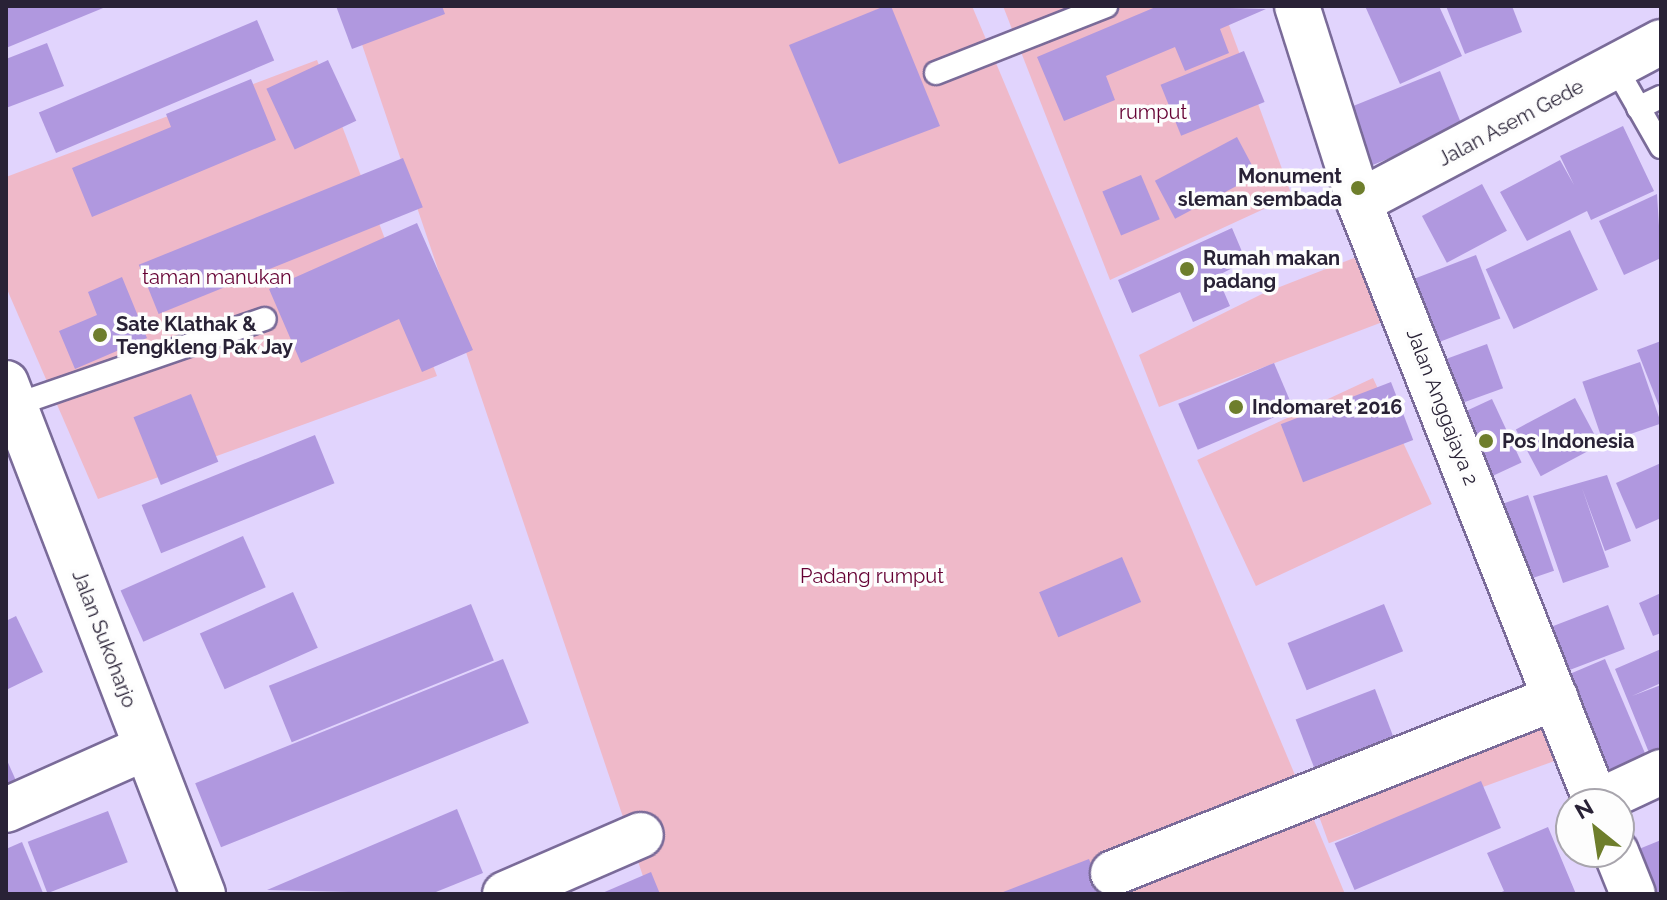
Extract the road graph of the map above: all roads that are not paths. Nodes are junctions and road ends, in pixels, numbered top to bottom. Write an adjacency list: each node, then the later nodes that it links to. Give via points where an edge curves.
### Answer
1 (1106, 6): 5 (lane)
2 (1297, 6): 9 (street, Jalan Anggajaya 2)
3 (1661, 42): 4 (street, Jalan Asem Gede)
4 (1616, 68): 7 (lane); 9 (street, Jalan Asem Gede)
5 (936, 73)
6 (1661, 97): 7 (lane)
7 (1638, 108): 8 (lane)
8 (1661, 147)
9 (1359, 202): 12 (street, Jalan Anggajaya 2)
10 (265, 319): 11 (lane)
11 (10, 394): 13 (street, Jalan Sukoharjo)
12 (1556, 698): 15 (street, Jalan Anggajaya 2); 20 (street)
13 (145, 748): 17 (street); 21 (street, Jalan Sukoharjo)
14 (1661, 772): 16 (street)
15 (1591, 788)
16 (1628, 788)
17 (6, 810)
18 (641, 835): 22 (street)
19 (1622, 868): 23 (street)
20 (1113, 873)
21 (203, 894)
22 (505, 894)
23 (1633, 894)

